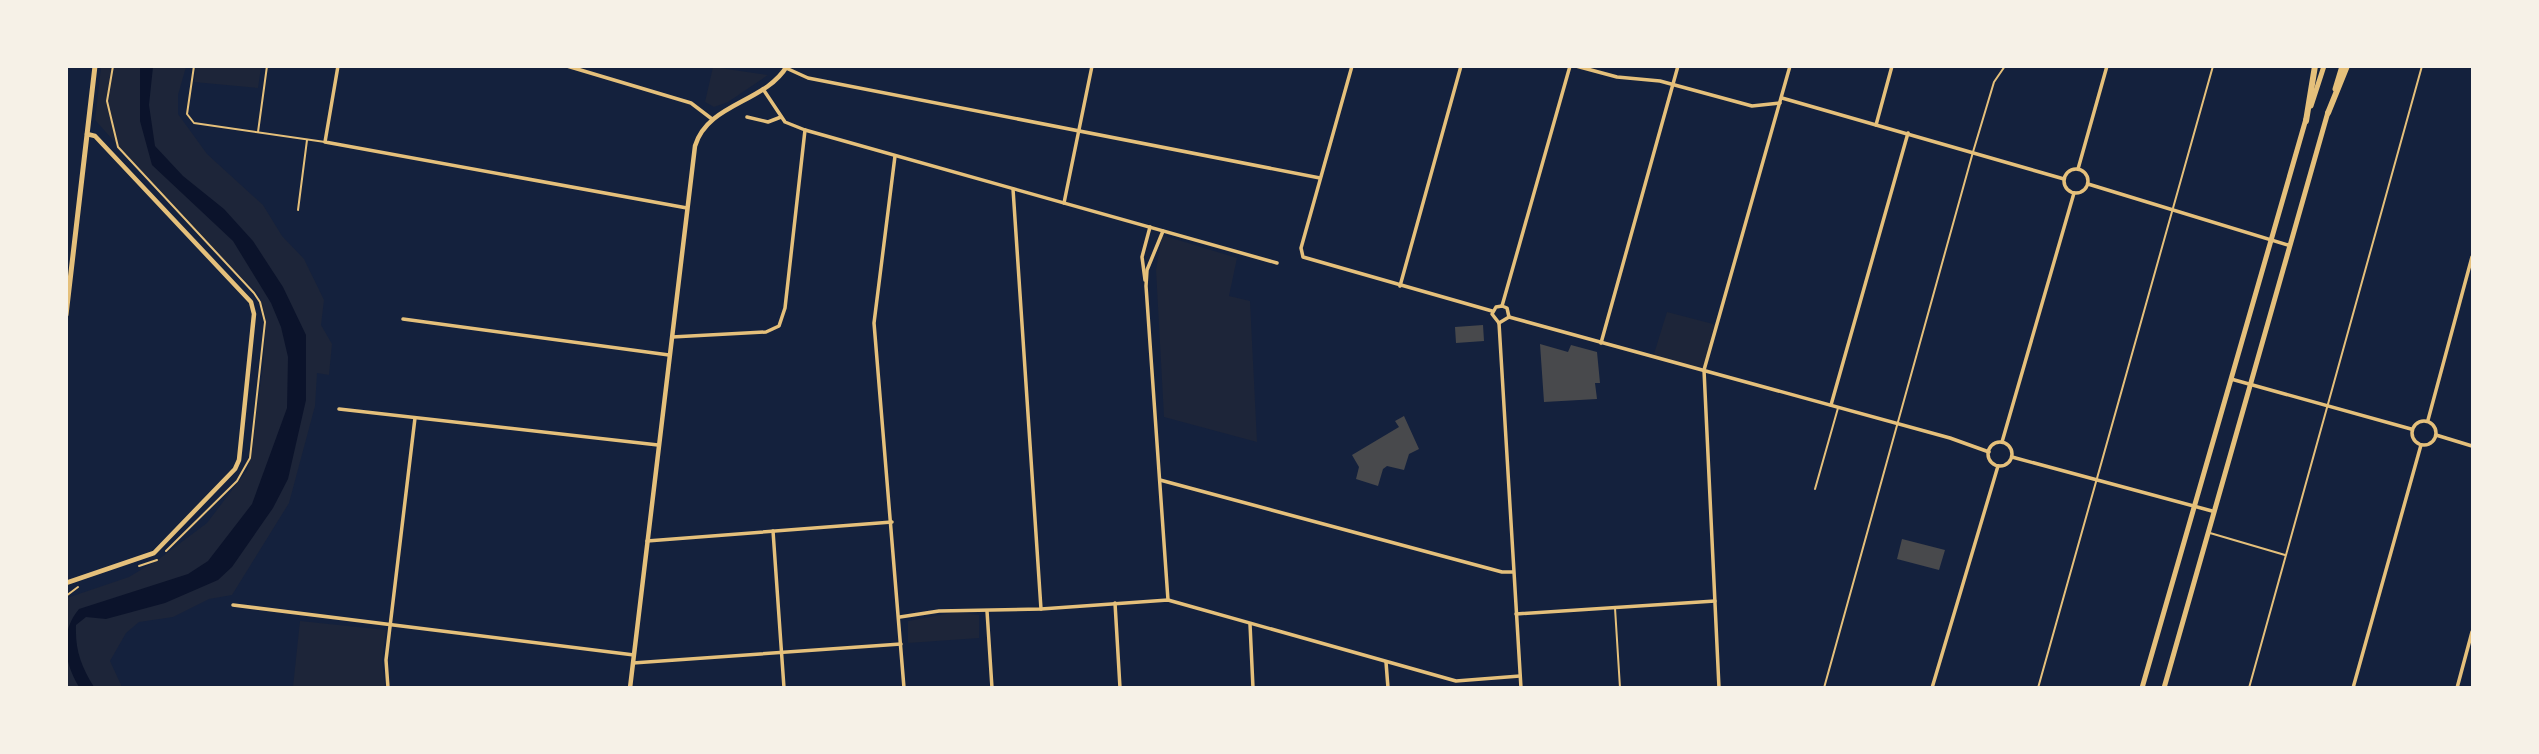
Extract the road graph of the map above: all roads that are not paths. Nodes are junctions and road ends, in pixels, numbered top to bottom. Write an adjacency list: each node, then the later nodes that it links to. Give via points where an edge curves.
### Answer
1 (95, 66): 35 (main road)
2 (194, 66): 33 (lane, via 187,114 194,122)
3 (267, 66): 33 (lane)
4 (338, 66): 37 (street)
5 (567, 66): 28 (street, via 691,103)
6 (1092, 66): 32 (street)
7 (1352, 66): 41 (street)
8 (1461, 66): 58 (street)
9 (1570, 66): 59 (street)
10 (1576, 66): 22 (street)
11 (1678, 66): 22 (street)
12 (1790, 66): 24 (street)
13 (1892, 66): 30 (street)
14 (2004, 66): 38 (lane, via 1994,82)
15 (2107, 66): 40 (street)
16 (2213, 66): 48 (lane)
17 (2315, 66): 29 (highway)
18 (2324, 66): 29 (main road)
19 (2345, 66): 25 (highway)
20 (2422, 66): 72 (lane)
21 (787, 67): 23 (street); 32 (street, via 799,76)
22 (1673, 85): 24 (street, via 1752,106); 66 (street)
23 (763, 89): 27 (street); 28 (street)
24 (1781, 101): 30 (street); 68 (street)
25 (2328, 113): 53 (main road)
26 (747, 117): 27 (street, via 768,122)
27 (781, 117): 31 (street)
28 (712, 119): 47 (street, via 695,146)
29 (2306, 121): 52 (main road)
30 (1876, 125): 34 (street)
31 (805, 130): 39 (street); 65 (street, via 785,308 779,326 766,332)
32 (1079, 131): 41 (street); 46 (street)
33 (258, 133): 36 (lane)
34 (1908, 133): 38 (street); 71 (street)
35 (87, 134): 54 (main road); 98 (street, via 95,136 251,302 254,314 235,469 154,553)
36 (307, 139): 37 (lane); 49 (lane)
37 (325, 142): 47 (street)
38 (1973, 152): 42 (street); 77 (lane)
39 (895, 156): 44 (street); 92 (street, via 874,323)
40 (2078, 169): 42 (street); 43 (street)
41 (1320, 178): 58 (street, via 1301,248 1303,257)
42 (2064, 179): 45 (street)
43 (2088, 184): 45 (street); 48 (street)
44 (1013, 188): 46 (street); 104 (street)
45 (2074, 193): 80 (street)
46 (1064, 203): 50 (street)
47 (687, 208): 65 (street)
48 (2173, 208): 52 (street); 88 (lane)
49 (298, 210)
50 (1150, 227): 51 (street); 57 (street, via 1142,257)
51 (1163, 231): 56 (street); 57 (street, via 1147,270)
52 (2270, 239): 53 (street); 69 (main road)
53 (2288, 245): 70 (main road)
54 (70, 257): 61 (main road)
55 (2473, 257): 76 (street)
56 (1277, 263)
57 (1146, 286): 87 (street)
58 (1399, 286): 60 (street)
59 (1502, 306): 60 (street); 62 (street)
60 (1492, 311): 64 (street)
61 (66, 315)
62 (1509, 317): 64 (street); 66 (street)
63 (403, 319): 67 (street)
64 (1499, 323): 97 (street)
65 (671, 337): 67 (street)
66 (1601, 343): 68 (street)
67 (669, 355): 82 (street)
68 (1704, 370): 71 (street); 100 (street)
69 (2230, 379): 70 (street); 90 (main road)
70 (2248, 384): 72 (street); 91 (main road)
71 (1831, 405): 73 (street)
72 (2328, 406): 78 (street); 96 (lane)
73 (1839, 407): 77 (street); 89 (lane)
74 (338, 409): 75 (street)
75 (415, 418): 82 (street); 108 (street)
76 (2428, 420): 78 (street, via 2420,420); 79 (street)
77 (1898, 424): 84 (street); 128 (lane)
78 (2412, 429): 81 (street, via 2412,437)
79 (2436, 436): 81 (street, via 2428,445); 83 (street)
80 (2002, 442): 84 (street, via 1992,445); 85 (street, via 2010,446)
81 (2421, 445): 134 (street)
82 (658, 446): 95 (street)
83 (2473, 446)
84 (1989, 452): 86 (street)
85 (2012, 457): 86 (street); 88 (street)
86 (1998, 466): 129 (street)
87 (1160, 480): 97 (street); 99 (street)
88 (2098, 480): 90 (street); 130 (lane)
89 (1815, 489)
90 (2193, 506): 91 (street); 131 (main road)
91 (2213, 511): 94 (main road)
92 (892, 522): 93 (street); 107 (street)
93 (773, 531): 95 (street); 112 (street)
94 (2207, 532): 96 (lane); 132 (main road)
95 (646, 541): 113 (street)
96 (2286, 555): 133 (lane)
97 (1513, 572): 106 (street)
98 (66, 583)
99 (1168, 600): 101 (street); 109 (street)
100 (1715, 601): 103 (street); 127 (street)
101 (1115, 603): 104 (street); 122 (street)
102 (233, 605): 108 (street)
103 (1615, 607): 106 (street); 126 (lane)
104 (1041, 609): 105 (street)
105 (987, 611): 107 (street); 121 (street)
106 (1516, 614): 116 (street)
107 (900, 617): 111 (street)
108 (390, 624): 113 (street); 117 (street)
109 (1250, 624): 114 (street); 123 (street)
110 (2473, 632): 135 (street)
111 (901, 644): 112 (street); 120 (street)
112 (781, 652): 115 (street); 119 (street)
113 (634, 655): 115 (street)
114 (1386, 662): 116 (street, via 1456,681); 124 (street)
115 (634, 663): 118 (street)
116 (1520, 676): 125 (street)
117 (388, 688)
118 (630, 688)
119 (784, 688)
120 (904, 688)
121 (992, 688)
122 (1120, 688)
123 (1253, 688)
124 (1388, 688)
125 (1521, 688)
126 (1620, 688)
127 (1719, 688)
128 (1824, 688)
129 (1933, 688)
130 (2038, 688)
131 (2141, 688)
132 (2164, 688)
133 (2249, 688)
134 (2353, 688)
135 (2457, 688)

